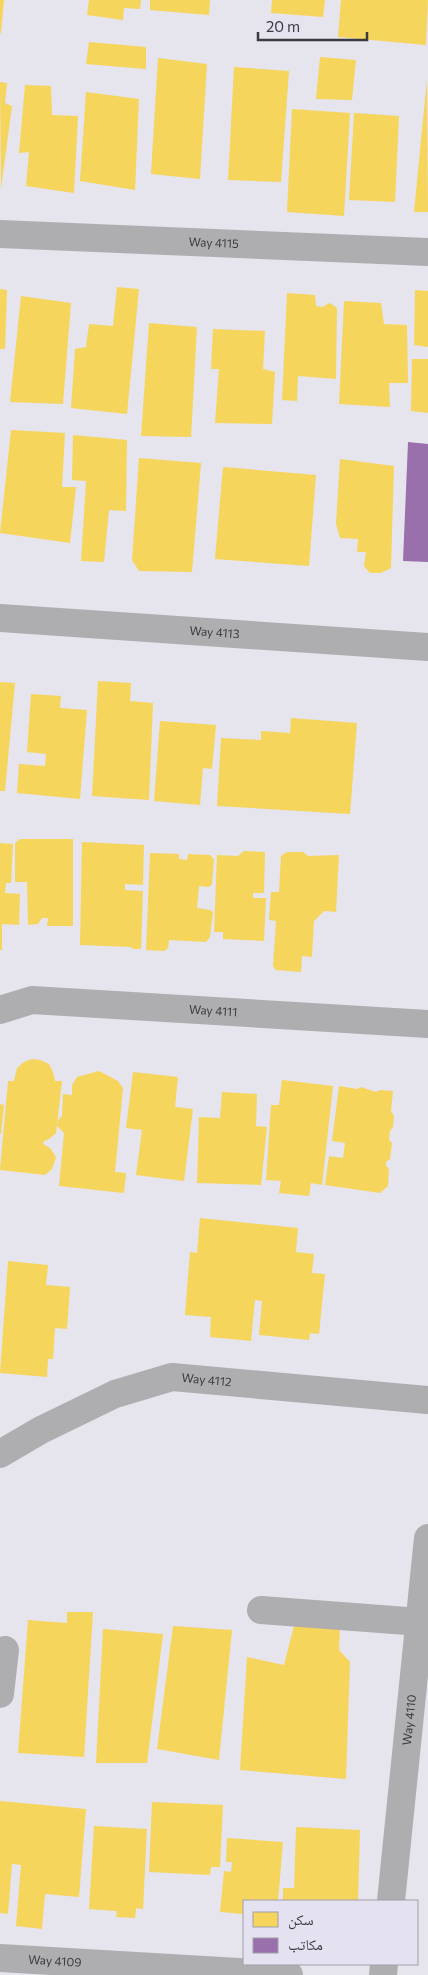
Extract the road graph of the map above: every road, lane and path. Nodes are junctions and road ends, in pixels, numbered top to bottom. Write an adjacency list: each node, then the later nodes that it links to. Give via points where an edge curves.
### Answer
1 (0, 234): 2 (street, Way 4115)
2 (428, 252)
3 (0, 618): 4 (street, Way 4113)
4 (428, 647)
5 (0, 1010): 6 (street, Way 4111, via 32,1000)
6 (428, 1024)
7 (428, 1400): 8 (street, Way 4112, via 172,1377 115,1394)
8 (0, 1454)
9 (428, 1538): 10 (street, Way 4110)
10 (424, 1605): 11 (street); 14 (street, Way 4110)
11 (261, 1610)
12 (5, 1650): 13 (street)
13 (0, 1694)
14 (391, 1900)
15 (0, 1958): 16 (street, Way 4109)
16 (288, 1975)

